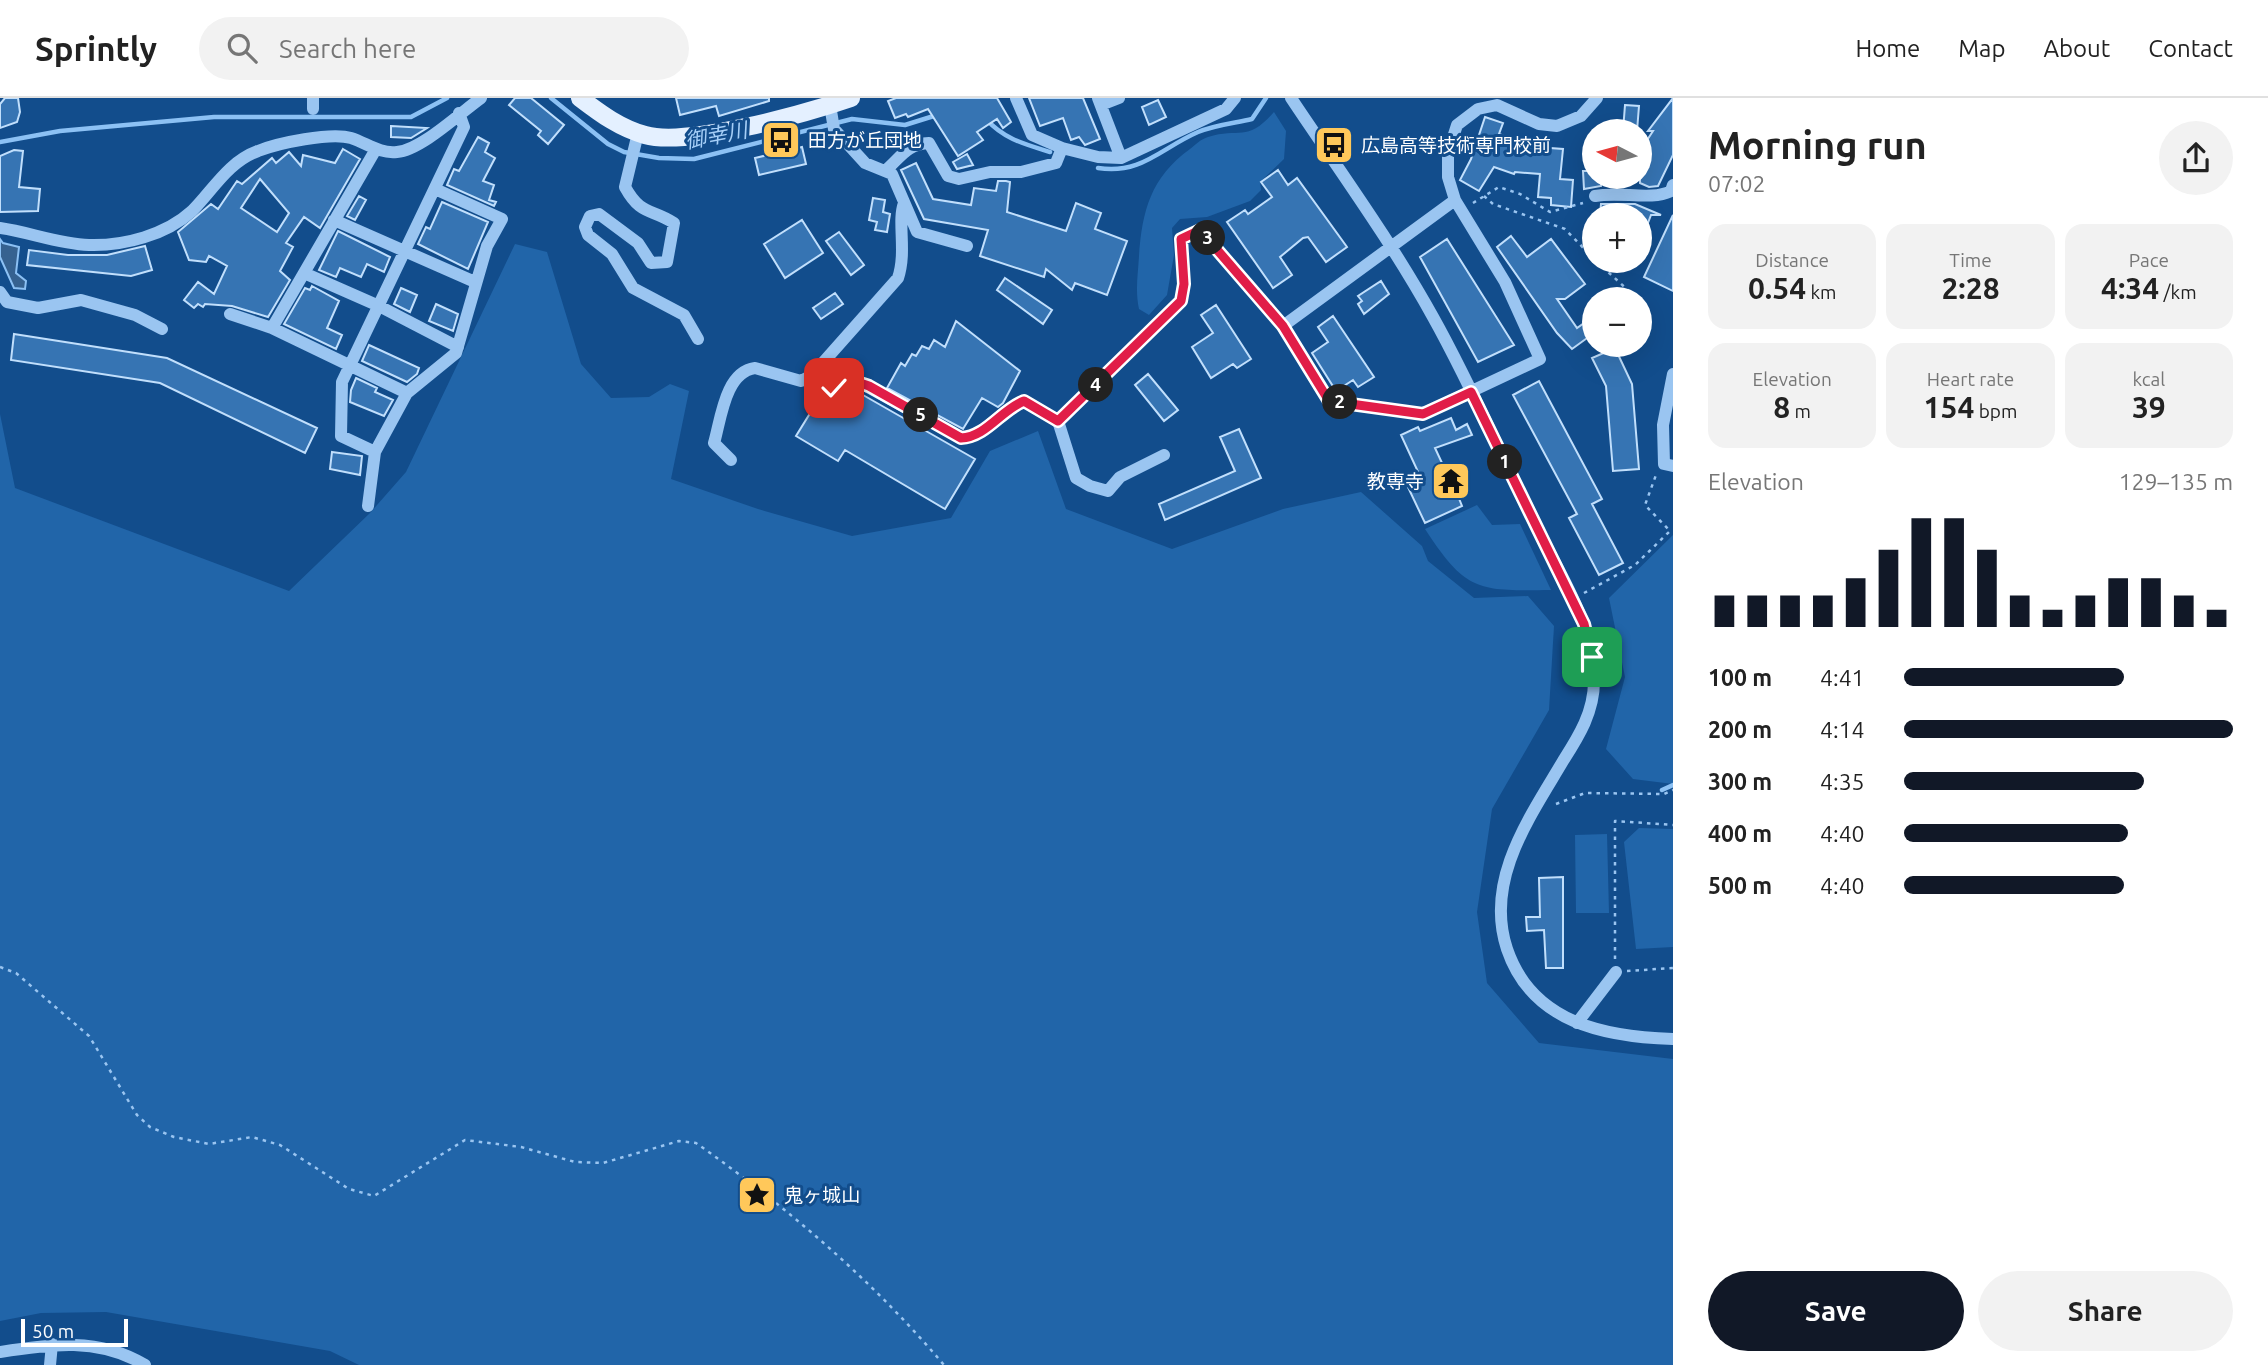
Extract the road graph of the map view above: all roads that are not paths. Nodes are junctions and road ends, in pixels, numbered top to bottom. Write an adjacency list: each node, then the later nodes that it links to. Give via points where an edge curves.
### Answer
1 (481, 98): 12 (street)
2 (580, 98): 13 (main road, via 608,120)
3 (851, 98): 11 (main road)
4 (1016, 98): 14 (street, via 1032,135)
5 (1119, 98): 9 (street)
6 (1234, 98): 16 (street, via 1226,109)
7 (1291, 98): 26 (street)
8 (1597, 98): 22 (street, via 1581,116 1557,126 1539,124 1497,105 1478,109 1457,125 1448,153 1448,177)
9 (1100, 102): 16 (street)
10 (808, 104): 11 (main road); 13 (main road, via 688,139)
11 (830, 105): 17 (street, via 834,129 864,163)
12 (459, 113): 15 (street, via 414,147 397,152); 19 (street, via 464,127)
13 (638, 133): 36 (street, via 625,187 649,214 674,223 667,262 651,263 638,243 599,215 590,216 585,227 612,254 633,288 684,315)
14 (1062, 148): 16 (street); 17 (street, via 1056,163 959,179 948,176 929,143 918,143)
15 (376, 149): 23 (street); 24 (street, via 352,138 331,136 258,150 238,162 192,211 165,231 116,243 87,245)
16 (1121, 158)
17 (886, 170): 21 (street)
18 (1673, 186): 20 (street, via 1660,197 1625,192)
19 (435, 189): 27 (street); 29 (street, via 502,219 486,246)
20 (1595, 196)
21 (904, 203): 25 (street, via 917,232); 46 (street, via 900,212 903,264 898,278 812,375 801,381 747,369 730,386 714,443)
22 (1458, 205): 26 (street); 40 (street, via 1505,282 1540,359)
23 (334, 219): 27 (street); 28 (street)
24 (0, 228)
25 (967, 246)
26 (1389, 246): 33 (street); 40 (street, via 1434,318)
27 (407, 251): 29 (street); 31 (street)
28 (304, 273): 31 (street); 34 (street)
29 (475, 282): 37 (street)
30 (0, 292): 35 (street, via 7,302 38,308 81,300 135,315)
31 (379, 306): 37 (street); 38 (street)
32 (230, 314): 34 (street)
33 (1283, 326): 40 (street, via 1329,401 1423,414); 43 (street, via 1200,230 1181,239 1181,301)
34 (272, 328): 38 (street)
35 (162, 329)
36 (698, 339)
37 (458, 347): 41 (street)
38 (348, 368): 41 (street); 44 (street, via 342,382 341,436)
39 (1673, 374): 47 (street, via 1663,425)
40 (1471, 392): 50 (street, via 1584,624 1592,657 1591,709 1516,845 1500,901 1502,932 1520,975 1553,1010)
41 (407, 393): 44 (street)
42 (822, 404): 43 (street, via 834,388 857,382 961,438 974,437 1009,407 1024,401)
43 (1058, 421): 45 (street, via 1076,478 1090,486 1108,491 1120,477)
44 (375, 452): 48 (street)
45 (1164, 455)
46 (731, 460)
47 (1668, 465)
48 (368, 506)
49 (1616, 972): 50 (street)
50 (1577, 1023): 51 (street, via 1605,1034)
51 (1673, 1039)
52 (52, 1344): 53 (street); 54 (street, via 107,1348); 55 (street)
53 (0, 1352)
54 (126, 1360): 56 (street)
55 (50, 1365)
56 (145, 1365)

